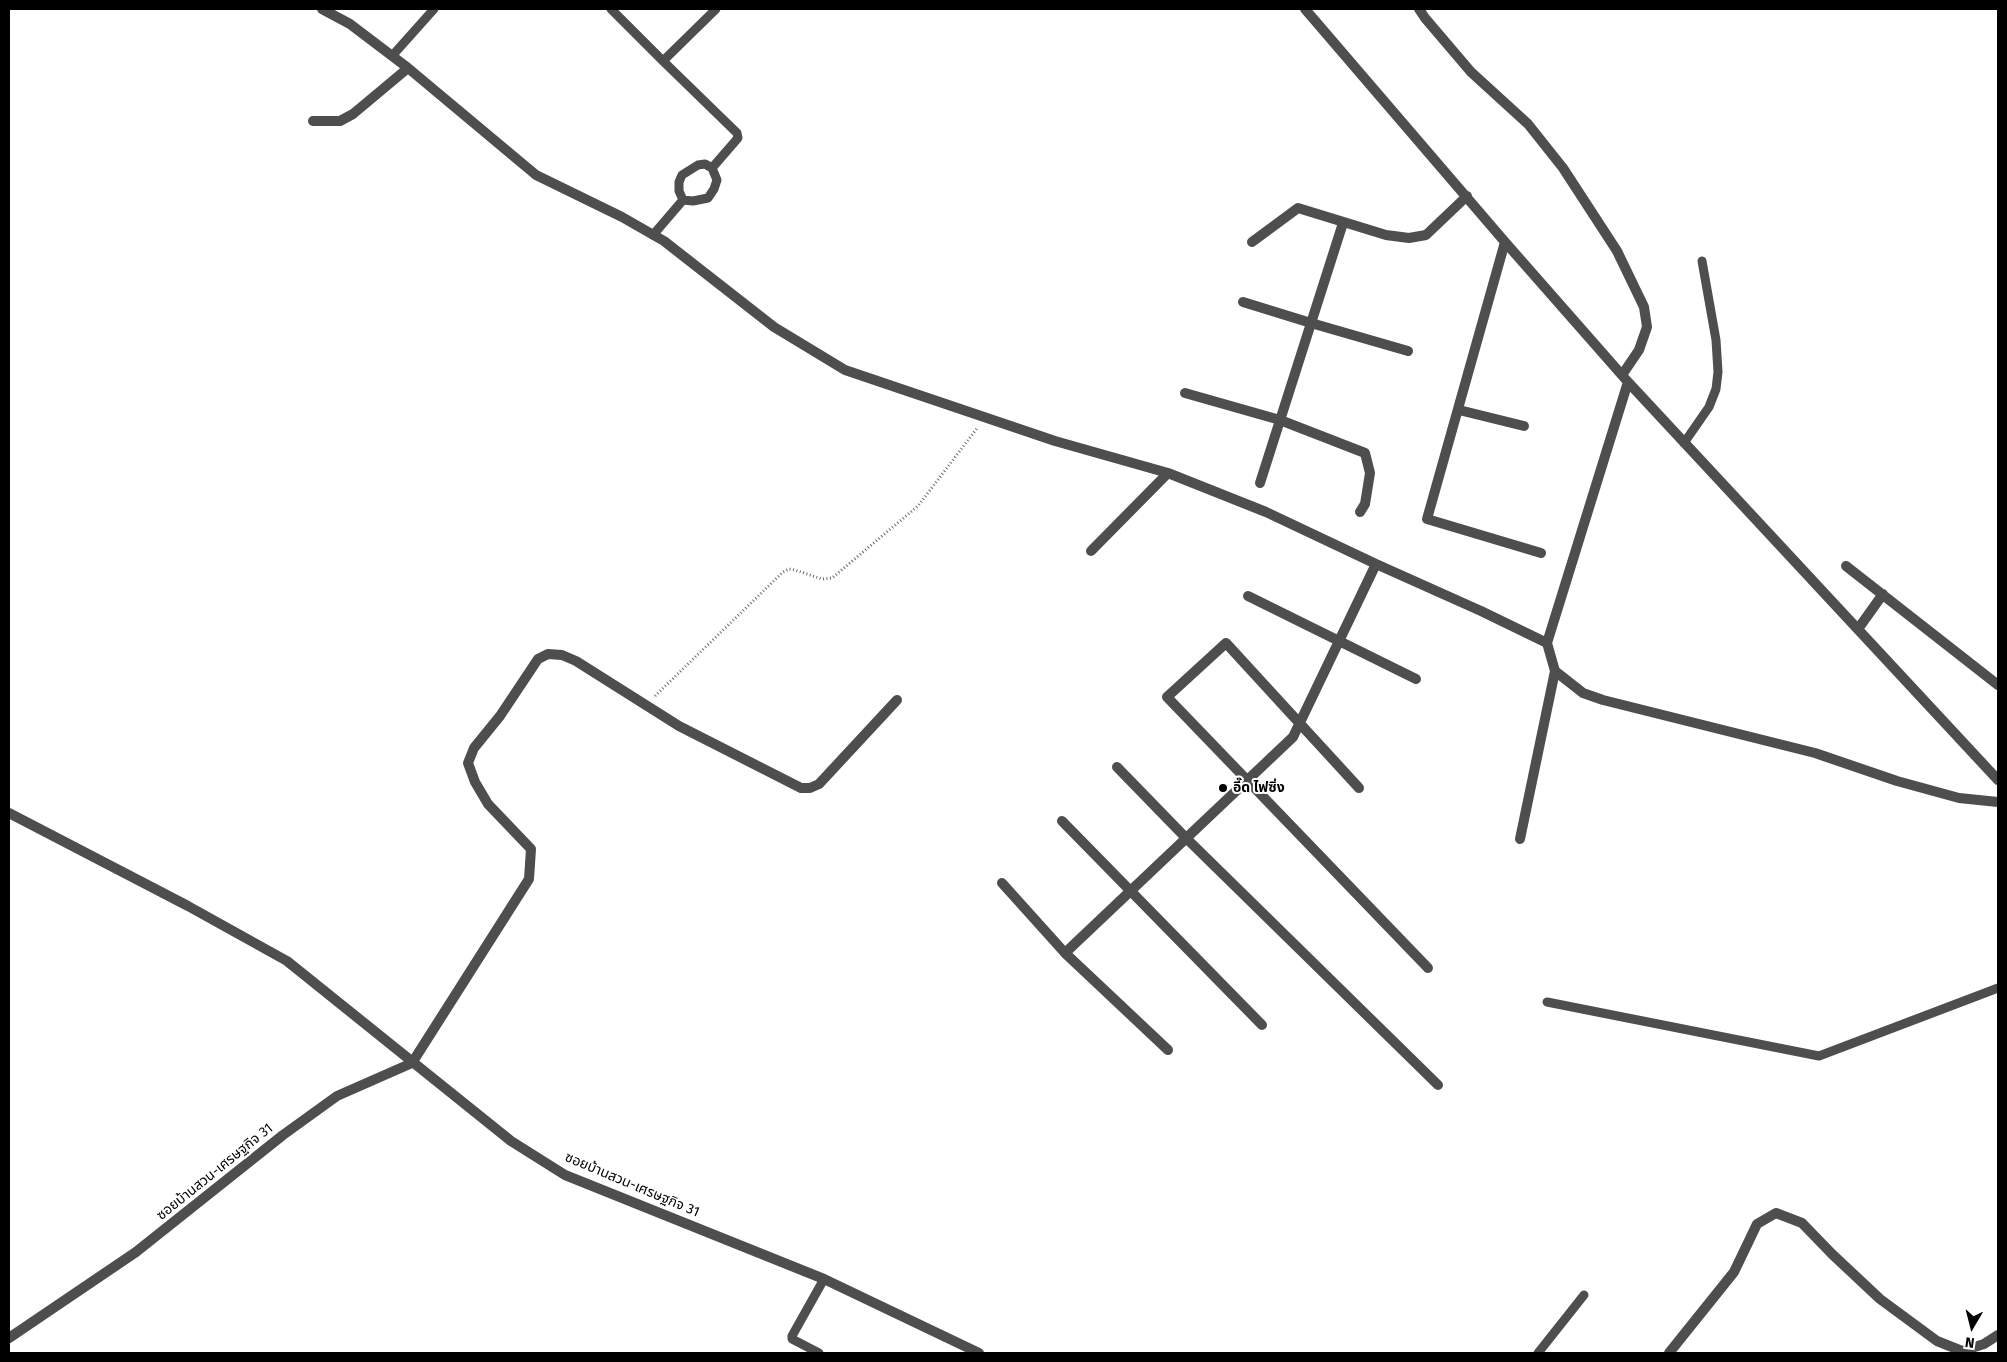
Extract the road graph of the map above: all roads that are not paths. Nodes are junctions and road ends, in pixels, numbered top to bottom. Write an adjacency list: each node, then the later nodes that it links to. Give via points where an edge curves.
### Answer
1 (322, 9): 7 (street, via 350,24)
2 (434, 9): 7 (lane)
3 (611, 9): 8 (lane)
4 (716, 9): 8 (lane)
5 (1305, 9): 12 (street)
6 (1419, 9): 22 (street, via 1471,72 1528,124 1563,168 1617,251 1644,307 1647,327)
7 (392, 56): 9 (street)
8 (664, 61): 11 (lane, via 738,132 738,138)
9 (408, 68): 10 (street, via 353,114 340,121); 15 (street, via 536,175)
10 (313, 121)
11 (712, 168): 13 (lane, via 717,180 708,198); 13 (lane, via 698,164 682,175 679,191)
12 (1466, 196): 14 (street, via 1426,235 1409,238 1386,235); 17 (street)
13 (683, 200): 15 (lane)
14 (1343, 222): 16 (street, via 1298,208); 20 (street)
15 (653, 235): 28 (street, via 774,327 845,370 1055,441)
16 (1252, 242)
17 (1505, 242): 22 (street); 24 (street)
18 (1702, 261): 27 (lane, via 1716,340 1718,372 1709,407)
19 (1243, 302): 20 (street)
20 (1311, 324): 21 (street); 25 (street)
21 (1408, 351)
22 (1625, 378): 27 (street); 39 (street)
23 (1185, 393): 25 (street)
24 (1459, 410): 26 (street); 32 (street, via 1427,519)
25 (1280, 420): 29 (street); 30 (street, via 1366,453 1370,473 1365,504)
26 (1524, 426)
27 (1684, 443): 37 (street)
28 (1168, 472): 31 (street); 33 (street, via 1266,512)
29 (1260, 483)
30 (1360, 512)
31 (1091, 551)
32 (1541, 553)
33 (1376, 564): 38 (street); 39 (street)
34 (1846, 566): 35 (street)
35 (1883, 594): 37 (street); 42 (street)
36 (1248, 596): 38 (street)
37 (1858, 629): 47 (street)
38 (1339, 642): 41 (street); 44 (street)
39 (1547, 643): 40 (street)
40 (1555, 672): 49 (street, via 1583,693 1603,700 1815,753 1959,798); 53 (street)
41 (1416, 679)
42 (1998, 685)
43 (896, 700): 62 (street, via 818,784 801,788 679,726 576,661 548,654 538,659 474,748 468,763 488,804 531,849 529,879)
44 (1300, 722): 46 (street, via 1293,737); 46 (street, via 1226,643 1167,696); 48 (street)
45 (1117, 767): 52 (street)
46 (1246, 780): 52 (street); 57 (street)
47 (1998, 780)
48 (1359, 788)
49 (1998, 802)
50 (9, 813): 62 (street, via 287,961)
51 (1062, 821): 55 (street)
52 (1186, 838): 55 (street); 63 (street)
53 (1520, 839)
54 (1002, 884): 56 (street)
55 (1130, 890): 56 (street); 60 (street)
56 (1065, 952): 61 (street)
57 (1428, 968)
58 (1998, 988): 59 (lane, via 1819,1056)
59 (1547, 1002)
60 (1262, 1025)
61 (1168, 1050)
62 (412, 1063): 64 (street, ซอยบ้านสวน-เศรษฐกิจ 31, via 511,1141 565,1175); 67 (street, ซอยบ้านสวน-เศรษฐกิจ 31, via 336,1096 136,1252)
63 (1438, 1085)
64 (824, 1278): 68 (lane, via 792,1336 792,1339); 69 (street, ซอยบ้านสวน-เศรษฐกิจ 31)
65 (1584, 1295): 70 (lane)
66 (1998, 1334): 71 (street, via 1984,1344 1962,1351 1937,1341 1880,1298 1802,1224 1776,1213 1757,1224 1734,1272)
67 (9, 1338)
68 (819, 1353)
69 (979, 1353)
70 (1538, 1353)
71 (1669, 1353)

